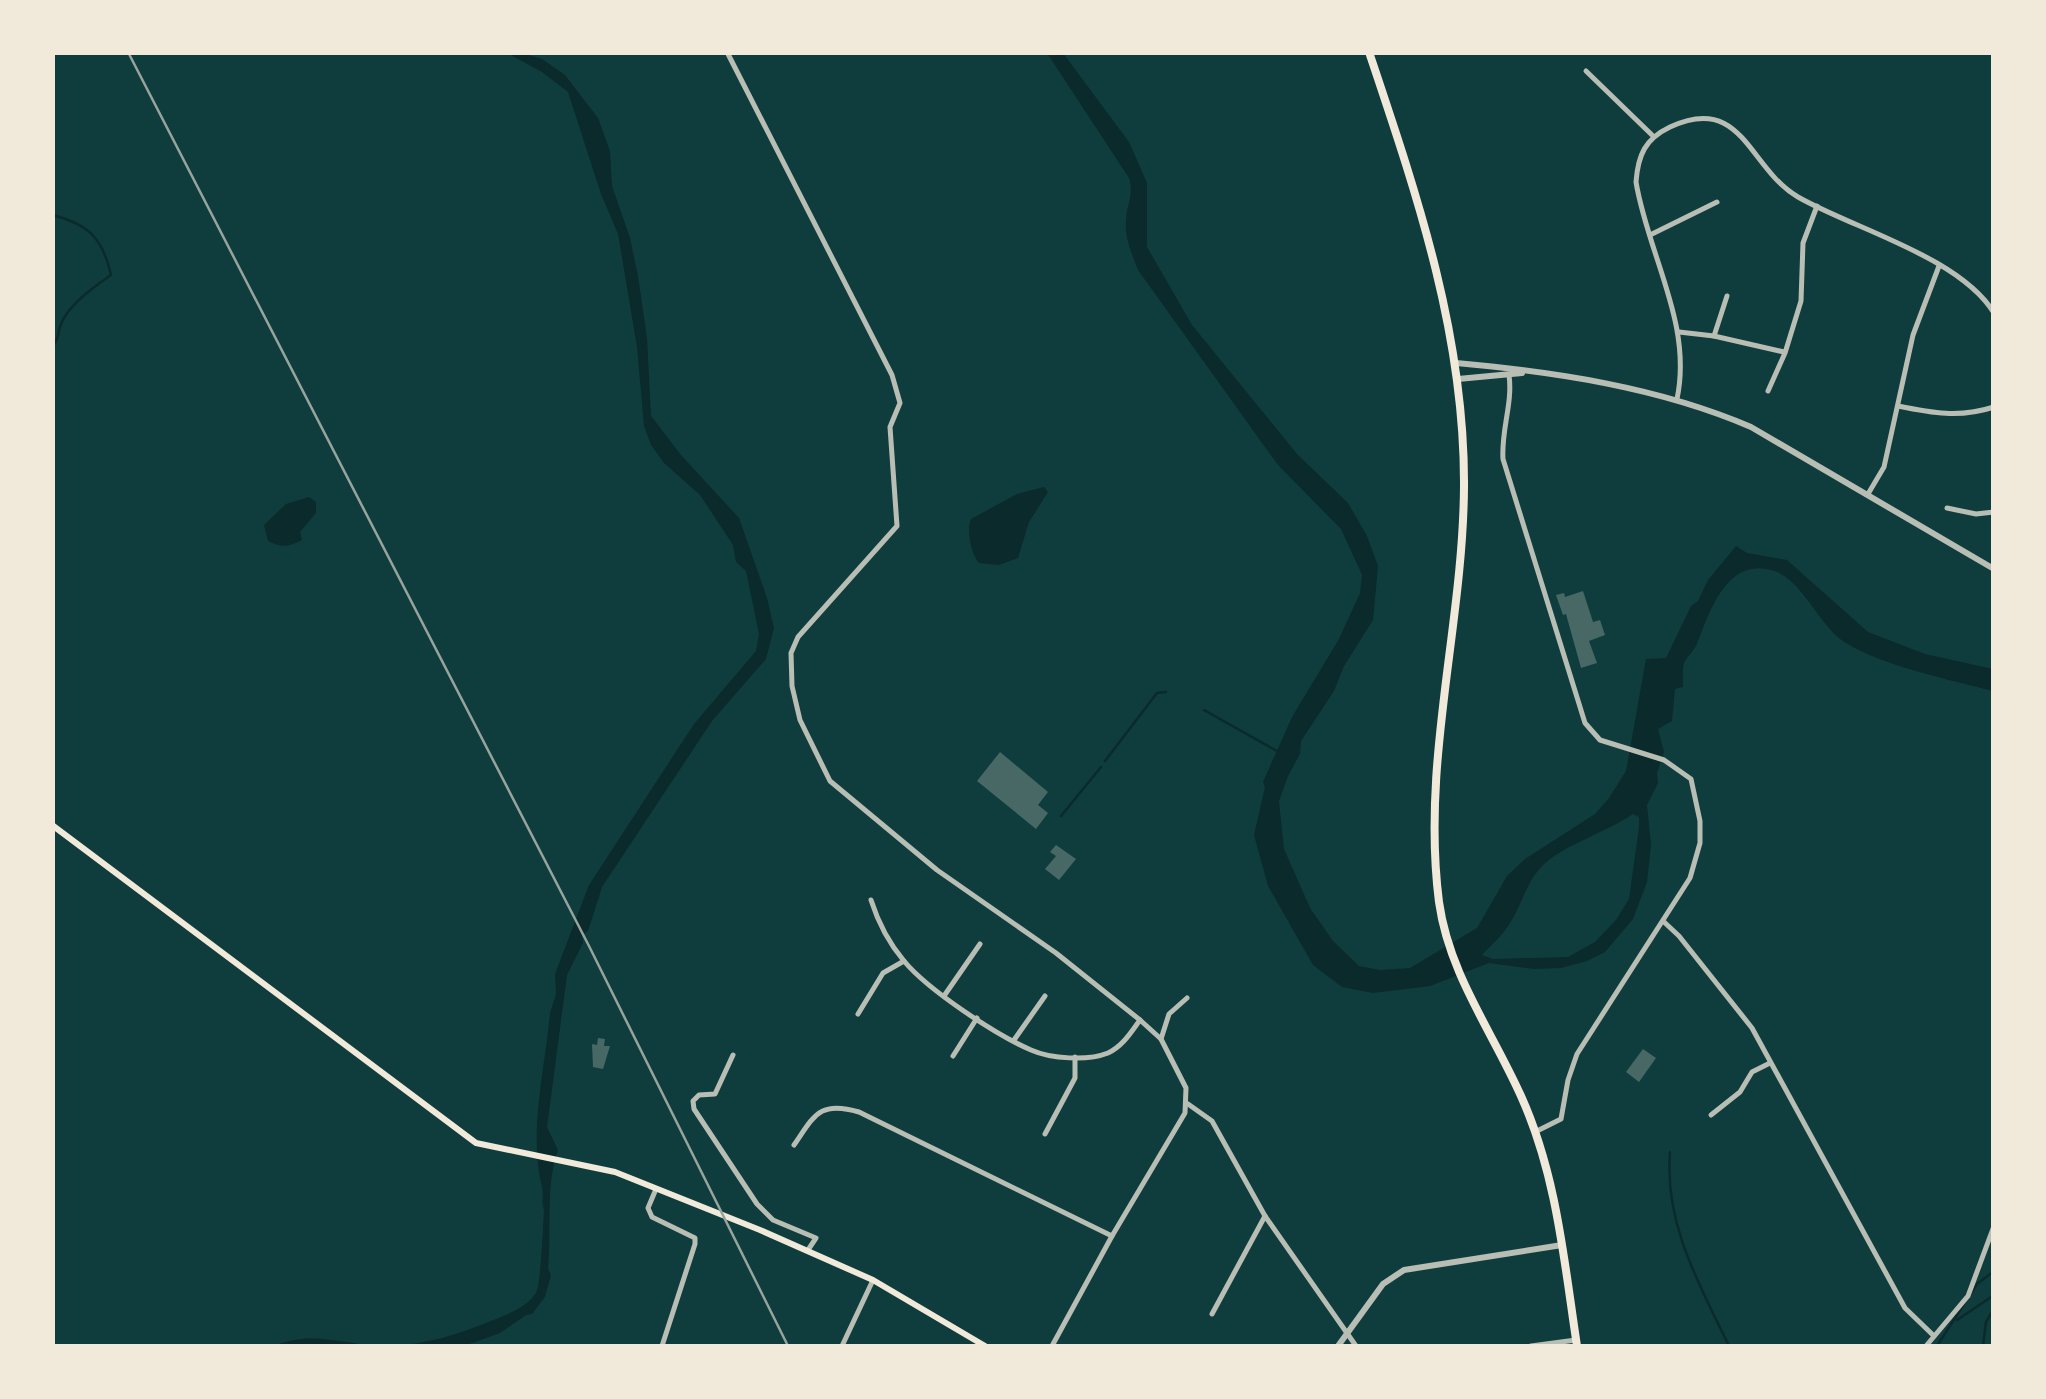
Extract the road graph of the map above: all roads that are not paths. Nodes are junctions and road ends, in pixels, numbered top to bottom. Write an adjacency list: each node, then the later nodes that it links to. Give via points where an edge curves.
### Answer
1 (726, 52): 35 (street, via 900,403 890,427 897,526 798,637 791,653 800,720 830,781 937,870)
2 (1369, 52): 14 (highway, via 1431,242)
3 (1586, 71): 4 (street)
4 (1652, 136): 6 (street, via 1700,118 1732,125 1794,195); 7 (street, via 1636,182)
5 (1717, 202): 7 (street)
6 (1816, 206): 8 (street); 13 (street, via 1802,244 1801,301)
7 (1650, 235): 11 (street)
8 (1939, 266): 10 (street, via 1964,279); 19 (street, via 1913,335)
9 (1727, 296): 12 (street)
10 (1994, 314)
11 (1679, 332): 12 (street); 18 (street)
12 (1714, 336): 13 (street)
13 (1785, 353): 17 (street)
14 (1456, 363): 15 (street); 16 (highway)
15 (1509, 371): 16 (street); 18 (street); 27 (street, via 1503,459 1589,730 1627,751 1664,760 1692,779 1700,832 1690,878)
16 (1458, 379): 44 (highway, via 1462,537 1434,795 1440,906 1460,977)
17 (1768, 391)
18 (1677, 399): 21 (street, via 1750,427)
19 (1898, 406): 20 (street, via 1939,414); 21 (street, via 1884,467)
20 (1994, 406)
21 (1868, 494): 24 (street)
22 (1947, 508): 23 (street)
23 (1994, 512)
24 (1994, 569)
25 (52, 826): 47 (main road, via 476,1144 572,1161)
26 (871, 900): 29 (street, via 879,926)
27 (1663, 920): 41 (street, via 1737,1008); 44 (street, via 1578,1054 1561,1119)
28 (980, 944): 30 (street)
29 (904, 961): 30 (street); 33 (street, via 882,973)
30 (944, 996): 34 (street)
31 (1045, 996): 37 (street)
32 (1187, 998): 36 (street, via 1170,1014)
33 (858, 1014)
34 (978, 1018): 37 (street); 39 (street)
35 (1140, 1020): 36 (street); 40 (street, via 1120,1046)
36 (1161, 1039): 42 (street, via 1180,1070)
37 (1014, 1040): 40 (street, via 1032,1051)
38 (734, 1055): 52 (street, via 714,1094 699,1095 694,1109 757,1204 774,1220 816,1238)
39 (953, 1056)
40 (1075, 1057): 45 (street, via 1075,1078)
41 (1770, 1063): 43 (street, via 1752,1072 1740,1092); 56 (street, via 1904,1308)
42 (1188, 1104): 48 (street, via 1212,1121); 50 (street)
43 (1711, 1115)
44 (1535, 1132): 51 (highway)
45 (1045, 1134)
46 (794, 1146): 50 (street, via 815,1115 840,1106)
47 (656, 1188): 52 (main road); 58 (street, via 648,1208 652,1217 695,1244)
48 (1265, 1216): 54 (street); 55 (street)
49 (1994, 1226): 56 (street, via 1968,1296)
50 (1112, 1236): 61 (street)
51 (1562, 1246): 55 (street, via 1404,1270 1383,1284); 57 (highway)
52 (808, 1250): 53 (main road)
53 (873, 1280): 59 (street); 60 (main road)
54 (1212, 1314)
55 (1348, 1334): 62 (street); 63 (street)
56 (1934, 1336): 65 (street)
57 (1577, 1343): 64 (street)
58 (662, 1346)
59 (842, 1346)
60 (985, 1346)
61 (1052, 1346)
62 (1338, 1346)
63 (1356, 1346)
64 (1531, 1346)
65 (1926, 1346)

